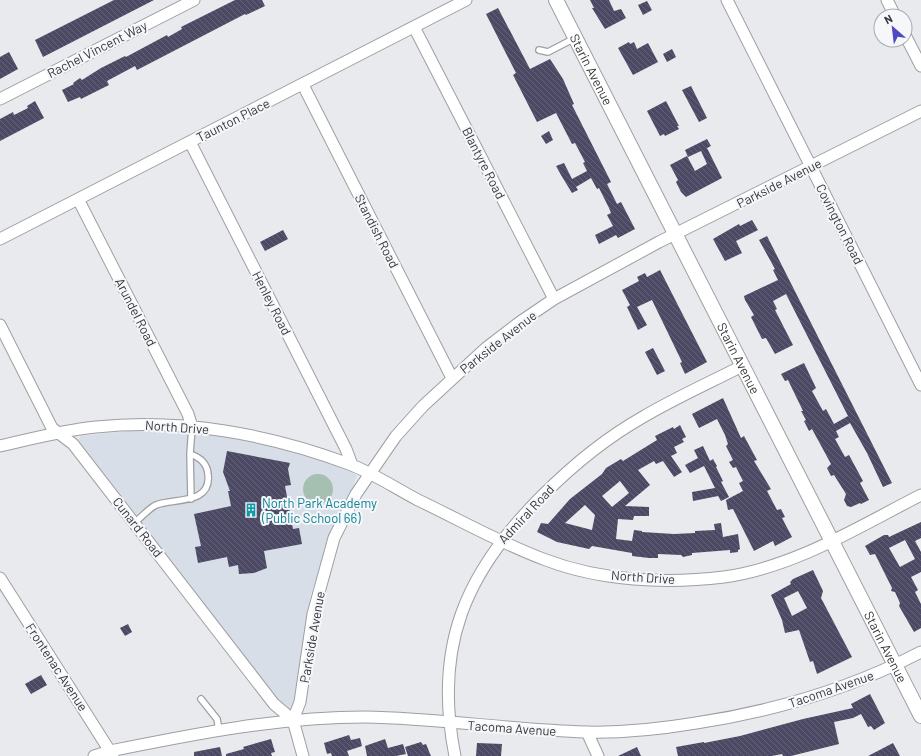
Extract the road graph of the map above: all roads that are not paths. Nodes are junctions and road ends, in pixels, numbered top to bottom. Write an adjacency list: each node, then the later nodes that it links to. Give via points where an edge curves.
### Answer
1 (194, 0): 11 (street, Rachel Vincent Way)
2 (466, 0): 5 (street, Taunton Place)
3 (556, 0): 6 (street, Starin Avenue)
4 (727, 0): 14 (street, Covington Road)
5 (414, 26): 10 (street, Taunton Place); 18 (street, Blantyre Road)
6 (576, 38): 8 (lane, via 548,52); 16 (street, Starin Avenue)
7 (912, 48): 9 (street)
8 (539, 50)
9 (921, 66)
10 (303, 85): 13 (street, Taunton Place); 21 (street, Standish Road)
11 (0, 99)
12 (921, 111): 14 (street, Parkside Avenue)
13 (190, 142): 15 (street, Taunton Place); 27 (street, Henley Road)
14 (811, 167): 16 (street, Parkside Avenue); 22 (street, Covington Road)
15 (78, 199): 17 (street, Taunton Place); 23 (street, Arundel Road)
16 (675, 234): 18 (street, Parkside Avenue); 20 (street, Starin Avenue)
17 (0, 239)
18 (554, 299): 21 (street, Parkside Avenue, via 503,335)
19 (0, 325): 24 (street, Cunard Road, via 52,428)
20 (742, 366): 32 (street, Admiral Road, via 643,416 601,444 552,486); 33 (street, Starin Avenue)
21 (452, 378): 28 (street, Parkside Avenue, via 396,436)
22 (921, 385)
23 (192, 427): 24 (street, North Drive, via 126,425); 26 (lane); 27 (street, North Drive, via 275,441)
24 (58, 433): 25 (street, North Drive); 31 (street, Cunard Road, via 73,444)
25 (0, 446)
26 (190, 454): 30 (lane); 30 (lane, via 201,460 208,475 205,489)
27 (352, 465): 28 (street, North Drive)
28 (370, 473): 32 (street, North Drive, via 414,498); 39 (street, Parkside Avenue, via 356,494 334,538 313,614 300,702)
29 (921, 495): 33 (street, North Drive)
30 (191, 499): 31 (lane, via 155,506)
31 (134, 523): 39 (street, Cunard Road, via 274,704)
32 (501, 540): 33 (street, North Drive, via 547,561 575,569 631,578 672,580 744,573 788,560); 40 (street, Admiral Road, via 476,578 458,621 449,664)
33 (832, 540): 36 (street, Starin Avenue)
34 (0, 578): 43 (street, Frontenac Avenue)
35 (921, 652): 36 (street, Tacoma Avenue)
36 (895, 665): 38 (street, Starin Avenue); 42 (street, Tacoma Avenue, via 840,688 728,718 655,729)
37 (201, 699): 41 (lane, via 217,719)
38 (921, 716)
39 (293, 720): 40 (street, Tacoma Avenue, via 366,717); 41 (street, Tacoma Avenue); 45 (street)
40 (449, 723): 42 (street, Tacoma Avenue); 46 (street, Admiral Road)
41 (219, 730): 43 (street, Tacoma Avenue)
42 (587, 732): 47 (street)
43 (111, 753): 44 (street, Tacoma Avenue)
44 (94, 756)
45 (303, 756)
46 (455, 756)
47 (598, 756)

